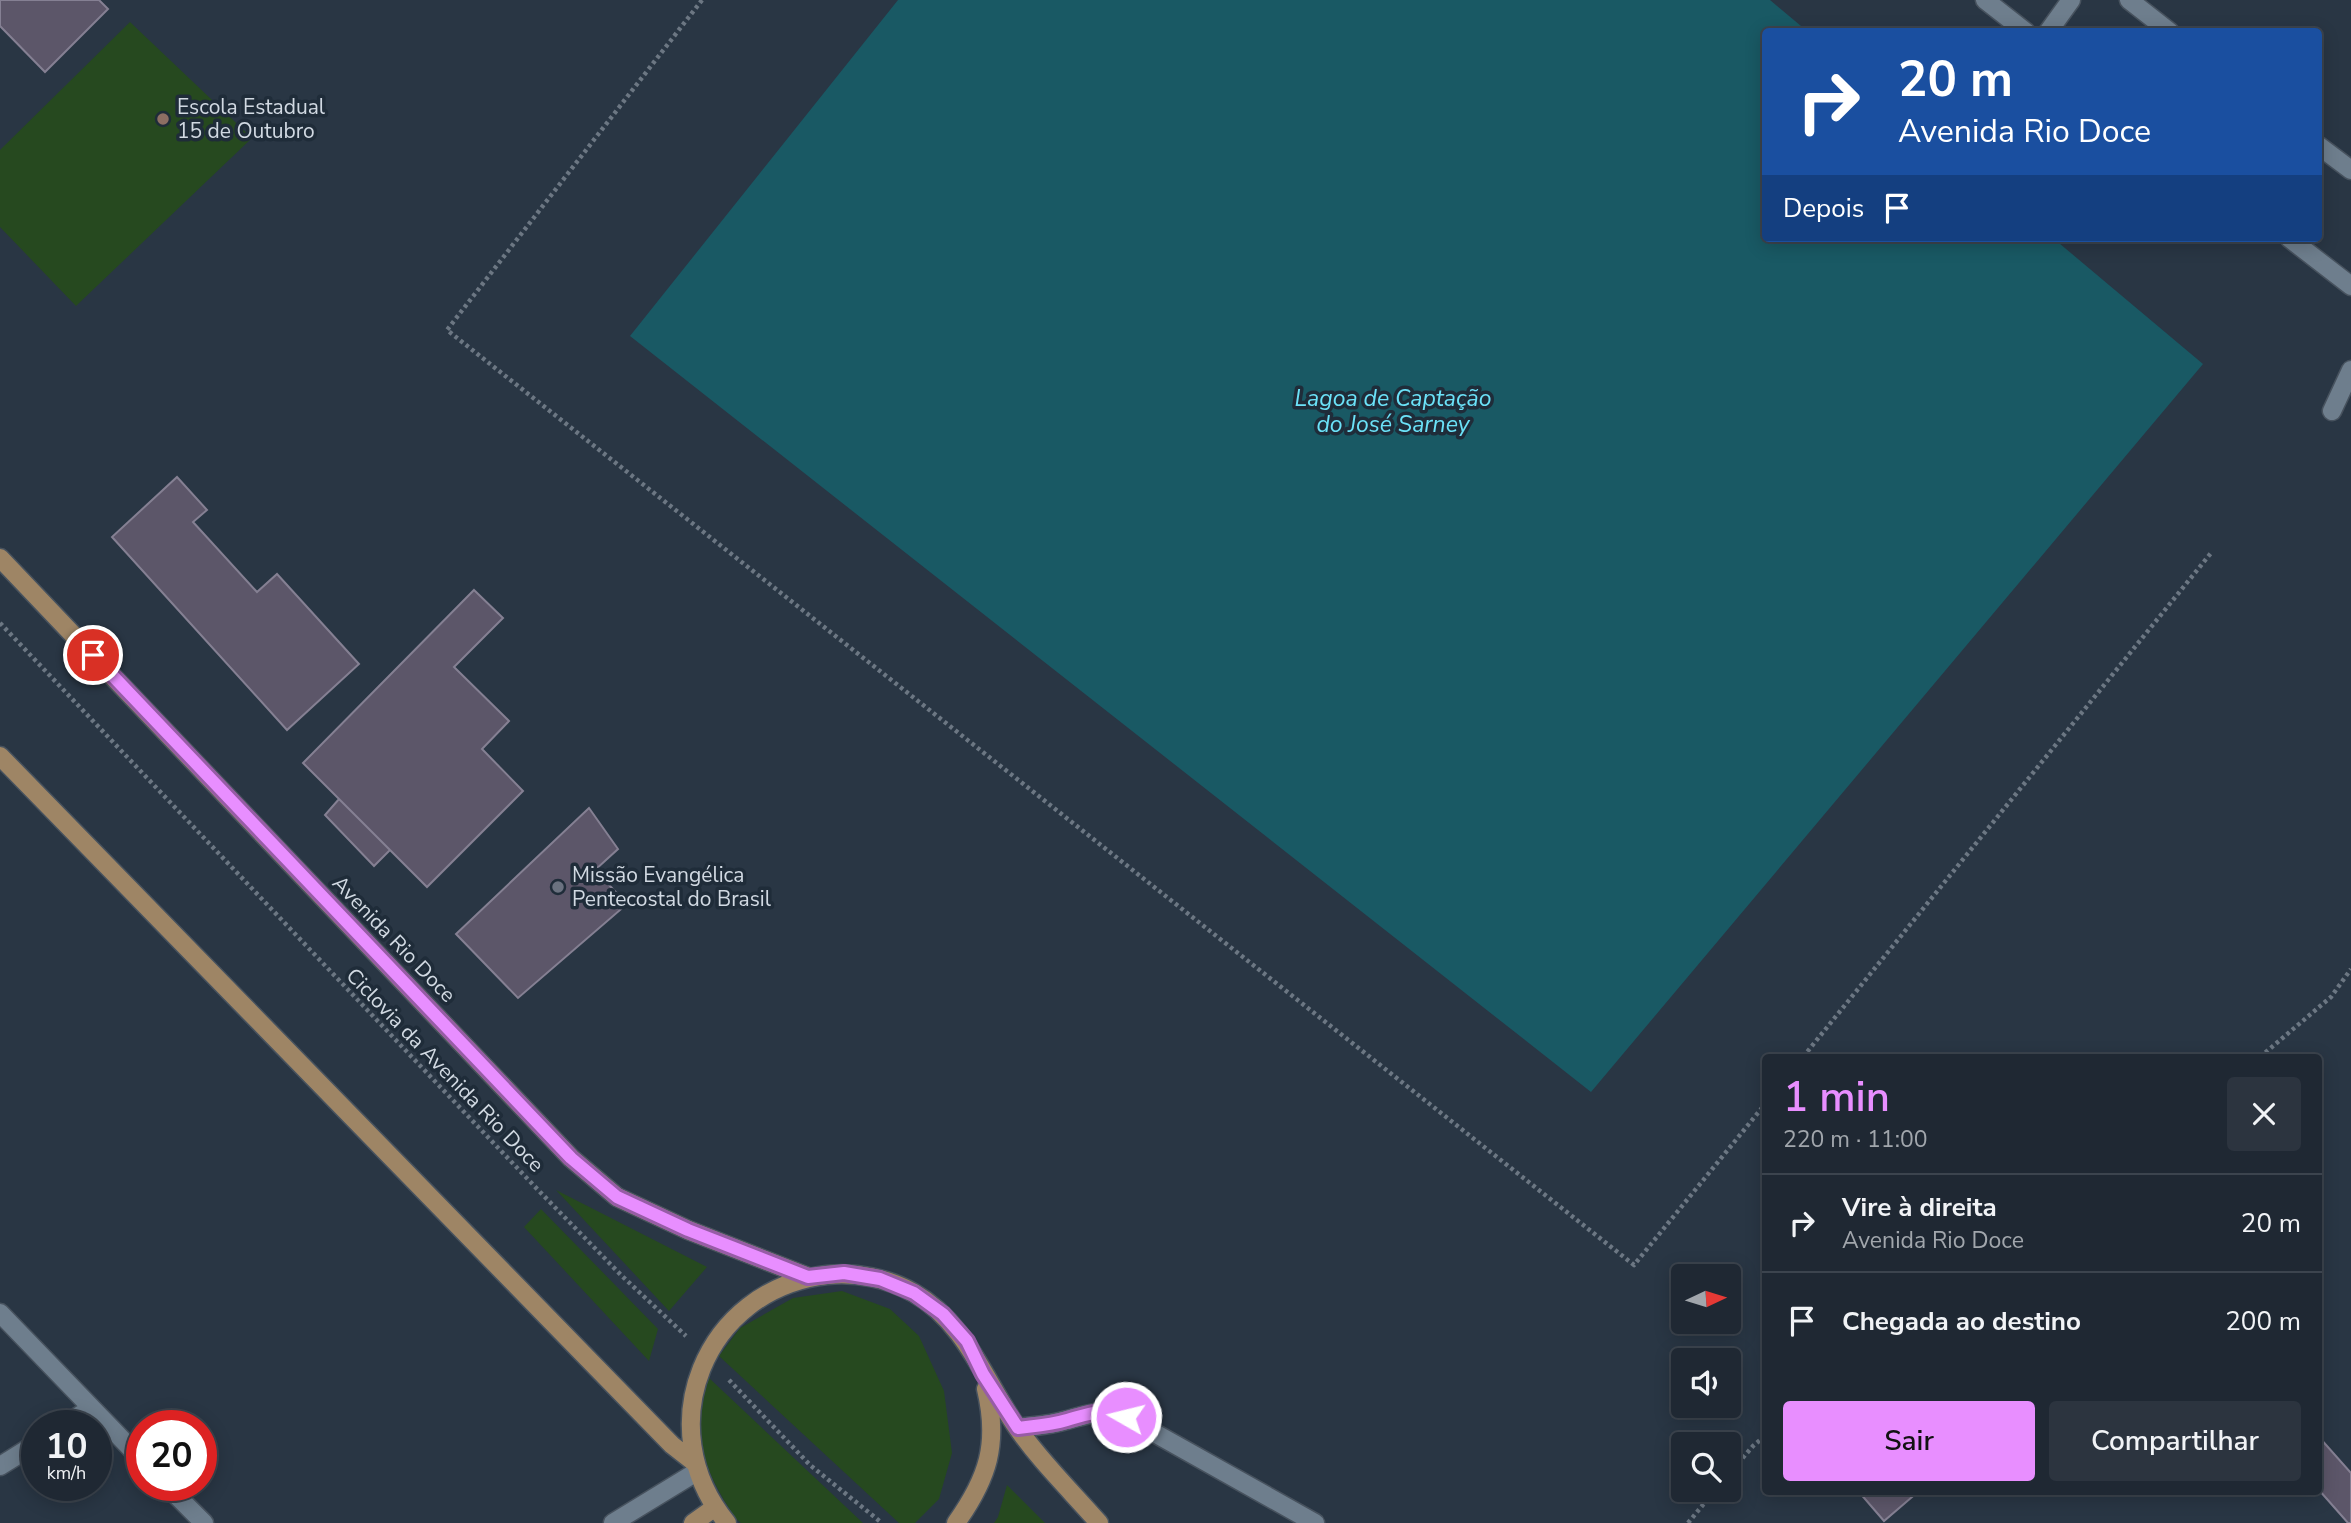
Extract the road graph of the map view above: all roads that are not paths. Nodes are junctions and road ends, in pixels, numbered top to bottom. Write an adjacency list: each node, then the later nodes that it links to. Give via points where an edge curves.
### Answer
1 (1985, 0): 4 (street)
2 (2071, 0): 5 (street)
3 (2129, 0): 6 (street)
4 (2021, 28)
5 (2051, 28)
6 (2165, 28)
7 (2322, 148): 8 (street)
8 (2351, 170)
9 (2294, 242): 10 (street)
10 (2351, 286)
11 (2351, 370): 12 (street)
12 (2332, 411)
13 (0, 558): 15 (main road, Avenida Rio Doce, via 571,1158 617,1197)
14 (0, 756): 24 (main road, Avenida Rio Doce)
15 (808, 1277): 17 (main road, Avenida Rio Doce, via 844,1273 880,1279 914,1293 943,1314 967,1341); 24 (main road, Avenida Rio Doce, via 771,1292 738,1314 706,1356 691,1408)
16 (0, 1313): 18 (street)
17 (983, 1374): 20 (main road, Avenida Rio Doce); 31 (main road, Avenida Rio Doce, via 992,1414 989,1456 976,1494)
18 (91, 1408): 19 (street); 21 (street)
19 (88, 1410)
20 (1018, 1428): 32 (main road, Avenida Rio Doce); 33 (street, via 1107,1411)
21 (126, 1444)
22 (21, 1453): 23 (street)
23 (0, 1466)
24 (696, 1467): 26 (main road, Avenida Rio Doce); 28 (street)
25 (182, 1501): 27 (street)
26 (714, 1508): 29 (main road); 30 (main road, Avenida Rio Doce)
27 (204, 1523)
28 (614, 1523)
29 (693, 1523)
30 (727, 1523)
31 (956, 1523)
32 (1099, 1523)
33 (1315, 1523)

